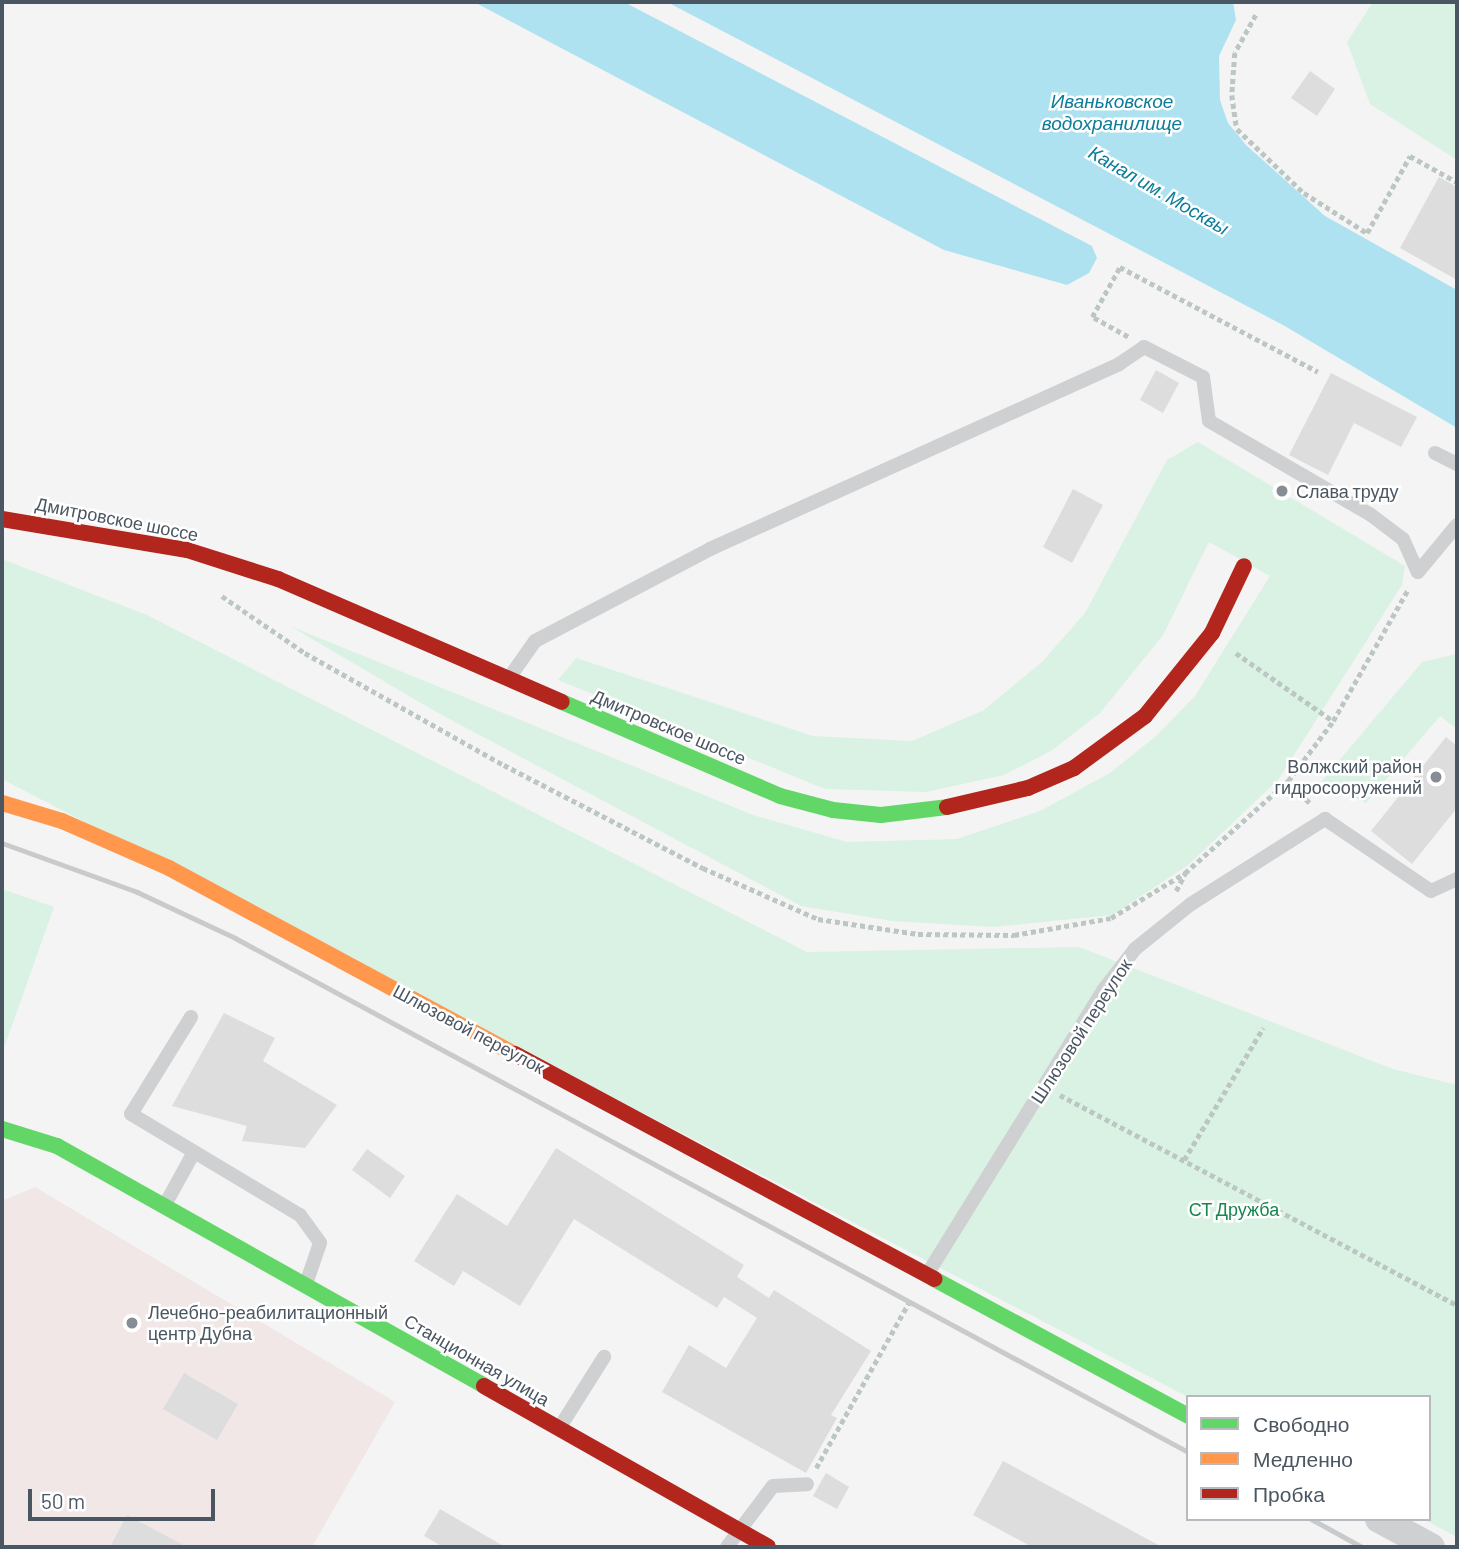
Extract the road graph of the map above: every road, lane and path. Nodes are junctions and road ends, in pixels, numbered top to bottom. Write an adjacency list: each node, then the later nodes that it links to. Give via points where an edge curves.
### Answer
1 (1256, 15): 2 (path, via 1235,53 1232,95 1237,129 1304,193 1367,233 1410,156)
2 (1457, 182)
3 (1144, 346): 4 (path, via 1092,317 1120,267); 10 (lane, via 1203,377 1209,421 1371,515 1403,539); 13 (lane, via 1119,364 687,561 535,641)
4 (1318, 372)
5 (1436, 453): 6 (lane)
6 (1457, 464)
7 (2, 519): 13 (street, Дмитровское шоссе, via 106,533 226,562 278,579)
8 (1457, 525): 10 (lane)
9 (1244, 566): 13 (street, Дмитровское шоссе, via 1212,633 1177,680 1145,716 1108,745 1073,768 1028,788 927,812 881,815 833,810 780,796)
10 (1418, 572): 14 (path)
11 (218, 593): 18 (path, via 305,653 504,765 703,867 818,919 918,934 1014,935 1111,918)
12 (1224, 644): 14 (path)
13 (509, 679)
14 (1333, 721): 15 (path)
15 (1288, 781): 17 (path); 18 (path)
16 (2, 803): 30 (street, Шлюзовой переулок, via 62,821 169,868)
17 (1325, 819): 19 (lane, via 1431,891); 20 (lane, Шлюзовой переулок, via 1191,904)
18 (1185, 873): 20 (path)
19 (1457, 879)
20 (1156, 932): 23 (lane, Шлюзовой переулок, via 1135,949 1105,988)
21 (191, 1017): 27 (lane, via 131,1114)
22 (1263, 1028): 28 (path)
23 (1044, 1086): 28 (path); 30 (lane, Шлюзовой переулок)
24 (20, 1117): 26 (street, Станционная улица)
25 (2, 1129): 26 (street, Станционная улица)
26 (57, 1146): 29 (street, Станционная улица)
27 (194, 1152): 29 (lane); 31 (lane, via 300,1215 320,1242)
28 (1184, 1160): 32 (path)
29 (165, 1205): 31 (street, Станционная улица)
30 (928, 1275): 34 (street, Шлюзовой переулок); 36 (path)
31 (305, 1285): 35 (street, Станционная улица)
32 (1457, 1305)
33 (604, 1357): 35 (lane)
34 (1186, 1415)
35 (559, 1429): 38 (street, Станционная улица)
36 (807, 1484): 38 (lane, via 773,1486)
37 (1383, 1521): 41 (street)
38 (737, 1530): 39 (lane); 40 (street, Станционная улица)
39 (727, 1547)
40 (768, 1547)
41 (1431, 1547)

